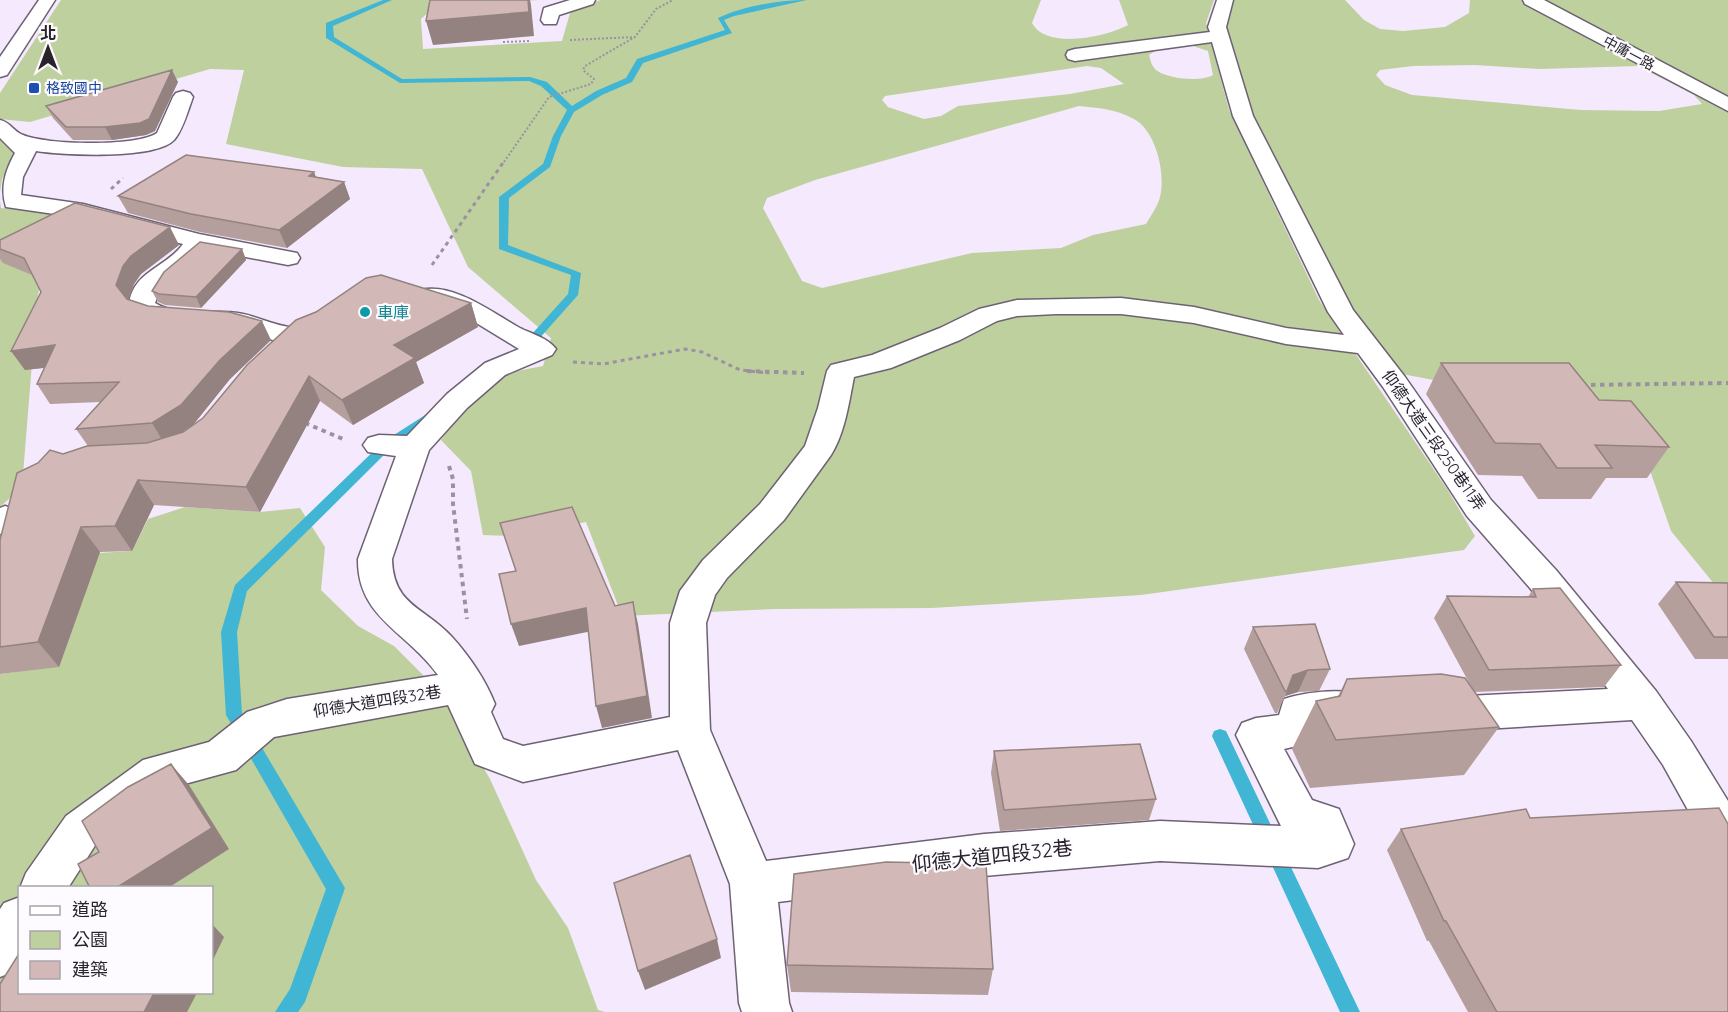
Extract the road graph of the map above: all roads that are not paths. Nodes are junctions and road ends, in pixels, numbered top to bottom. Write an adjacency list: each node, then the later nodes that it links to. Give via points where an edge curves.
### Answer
1 (47, 0): 8 (street)
2 (587, 0): 5 (street, via 550,12)
3 (1225, 0): 6 (street, 仰德大道三段250巷11弄, via 1217,27)
4 (1530, 0): 10 (street, 中庸一路)
5 (550, 20)
6 (1220, 36): 7 (street); 17 (street, 仰德大道三段250巷11弄, via 1243,116 1341,312)
7 (1075, 55)
8 (0, 71)
9 (183, 97): 11 (street, via 166,136 159,141 106,150 65,149)
10 (1728, 105)
11 (8, 133): 12 (street, via 26,152 12,177 9,195 14,202 83,211)
12 (198, 241): 13 (street); 16 (street, via 188,256 151,281 143,296 142,304 147,310 182,318 240,321)
13 (288, 258)
14 (401, 288): 21 (street, 仰德大道四段32巷, via 469,307 525,340 457,402 399,446 375,559 375,577 387,603 438,646 470,690)
15 (344, 309): 16 (street)
16 (294, 336): 18 (street)
17 (1367, 346): 19 (street, 仰德大道三段250巷11弄, via 1479,508 1543,579); 20 (street, via 1286,336 1194,315 1121,306 1056,306 1017,308 988,315 881,362 841,371 820,448 772,512 715,569 699,591 688,623)
18 (272, 358)
19 (1641, 704): 22 (street, 仰德大道三段250巷11弄, via 1677,753); 23 (street, 仰德大道四段32巷, via 1467,713 1400,706 1298,711 1300,730 1256,735 1298,816 1324,823 1332,844 1318,848 1160,841 984,855)
20 (690, 730): 21 (street, via 523,764); 23 (street)
21 (489, 752): 24 (street, 仰德大道四段32巷, via 459,687 287,716 261,724 221,757 158,773 81,830)
22 (1728, 841)
23 (753, 884): 27 (street)
24 (43, 886)
25 (18, 922): 26 (street)
26 (0, 953)
27 (767, 1012)

